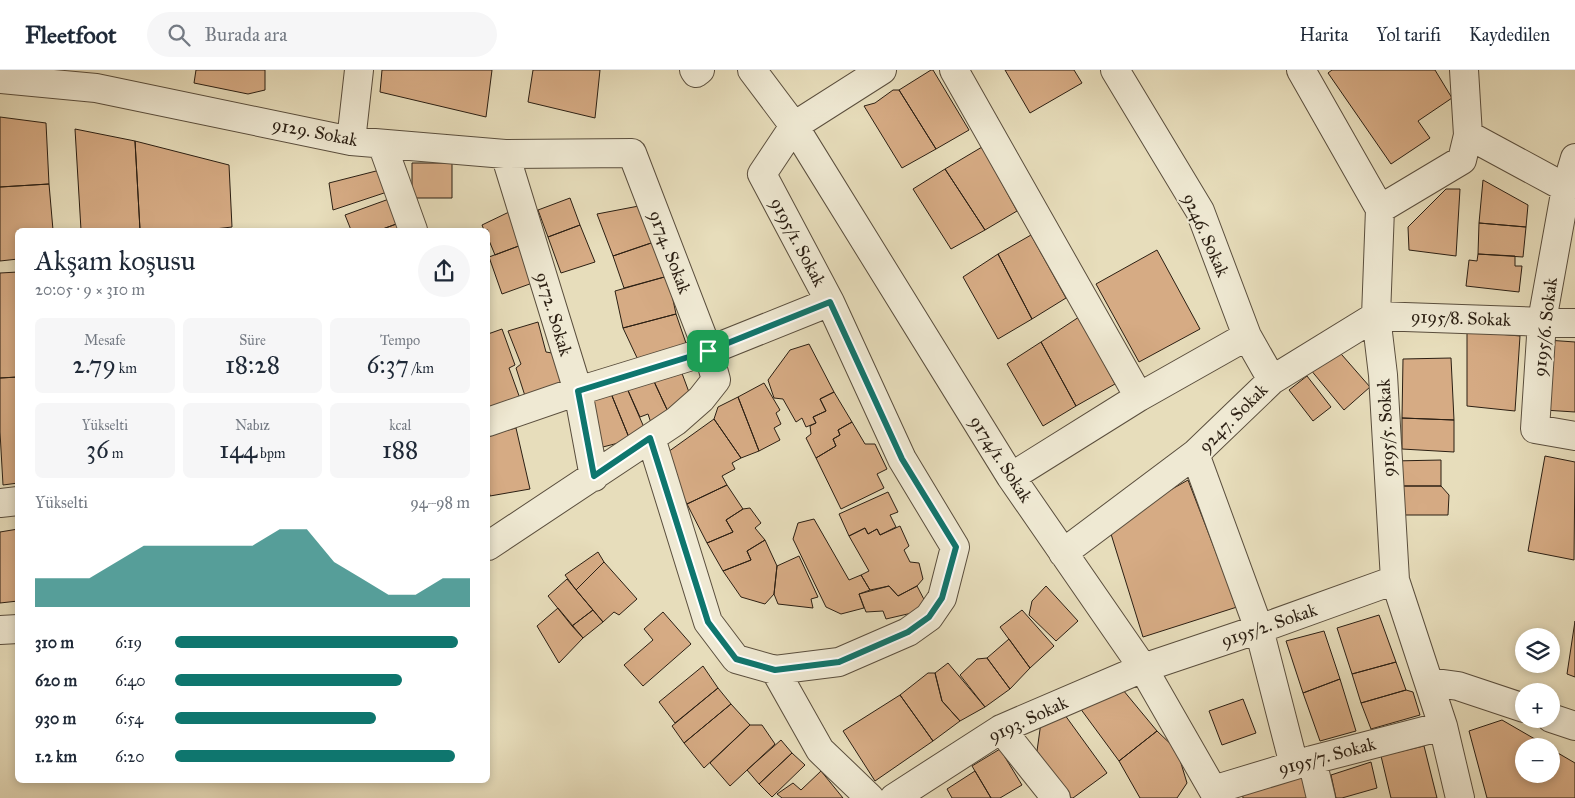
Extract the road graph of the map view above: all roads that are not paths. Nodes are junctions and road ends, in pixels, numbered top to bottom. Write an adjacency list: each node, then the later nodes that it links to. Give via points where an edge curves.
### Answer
1 (359, 70): 11 (street)
2 (752, 70): 9 (street, 9174/1. Sokak)
3 (882, 70): 9 (street)
4 (954, 70): 27 (street)
5 (1115, 70): 23 (street, 9246. Sokak, via 1200,212)
6 (1301, 70): 17 (street)
7 (1464, 70): 10 (street)
8 (0, 79): 11 (street, 9129. Sokak, via 96,88)
9 (794, 126): 19 (street, 9195/1. Sokak, via 762,174); 33 (street, 9174/1. Sokak)
10 (1468, 135): 16 (street); 17 (street, via 1462,160)
11 (351, 140): 12 (street, 9129. Sokak)
12 (382, 144): 14 (street, 9129. Sokak); 18 (street)
13 (632, 153): 14 (street, 9129. Sokak); 24 (street, 9174. Sokak)
14 (504, 154): 26 (street, 9172. Sokak)
15 (1575, 158): 16 (street, 9195/6. Sokak)
16 (1566, 188): 21 (street, 9195/6. Sokak)
17 (1380, 209): 20 (street, 9195/5. Sokak)
18 (412, 228)
19 (830, 302): 24 (street); 43 (street, 9195/1. Sokak, via 902,459 956,547 942,598 929,617 908,632 839,662)
20 (1376, 316): 21 (street, 9195/8. Sokak); 25 (street, 9247. Sokak); 38 (street, 9195/5. Sokak, via 1383,375)
21 (1542, 321): 22 (street, 9195/8. Sokak); 29 (street, 9195/6. Sokak, via 1535,429)
22 (1575, 323)
23 (1247, 336): 25 (street, 9246. Sokak); 27 (street)
24 (708, 351): 26 (street); 30 (street, 9174. Sokak, via 716,380 701,399 676,421)
25 (1272, 380): 31 (street, 9247. Sokak)
26 (578, 391): 28 (street); 32 (street, 9172. Sokak)
27 (1139, 397): 33 (street)
28 (490, 421)
29 (1575, 436)
30 (650, 438): 32 (street); 43 (street, via 708,622 736,659)
31 (1195, 454): 37 (street); 40 (street, 9247. Sokak)
32 (594, 476): 36 (street)
33 (1011, 477): 37 (street, 9174/1. Sokak)
34 (15, 501): 35 (street)
35 (0, 503)
36 (490, 545)
37 (1063, 553): 42 (street, 9174/1. Sokak)
38 (1395, 580): 40 (street, 9195/2. Sokak); 44 (street, 9195/5. Sokak)
39 (15, 629): 41 (street)
40 (1259, 629): 42 (street, 9195/2. Sokak); 50 (street, 9247. Sokak)
41 (0, 630)
42 (1143, 668): 49 (street, 9193. Sokak); 51 (street, 9174/1. Sokak)
43 (775, 670): 52 (street, via 820,750)
44 (1428, 682): 45 (street, via 1458,686); 47 (street, 9195/5. Sokak)
45 (1515, 705)
46 (1560, 721): 48 (street)
47 (1443, 726): 50 (street, 9195/7. Sokak); 56 (street, 9195/5. Sokak)
48 (1575, 726)
49 (1001, 729): 53 (street, 9193. Sokak); 54 (street)
50 (1303, 762): 51 (street, 9195/7. Sokak); 55 (street, 9247. Sokak)
51 (1209, 794)
52 (870, 798)
53 (894, 798)
54 (1056, 798)
55 (1321, 798)
56 (1460, 798)

